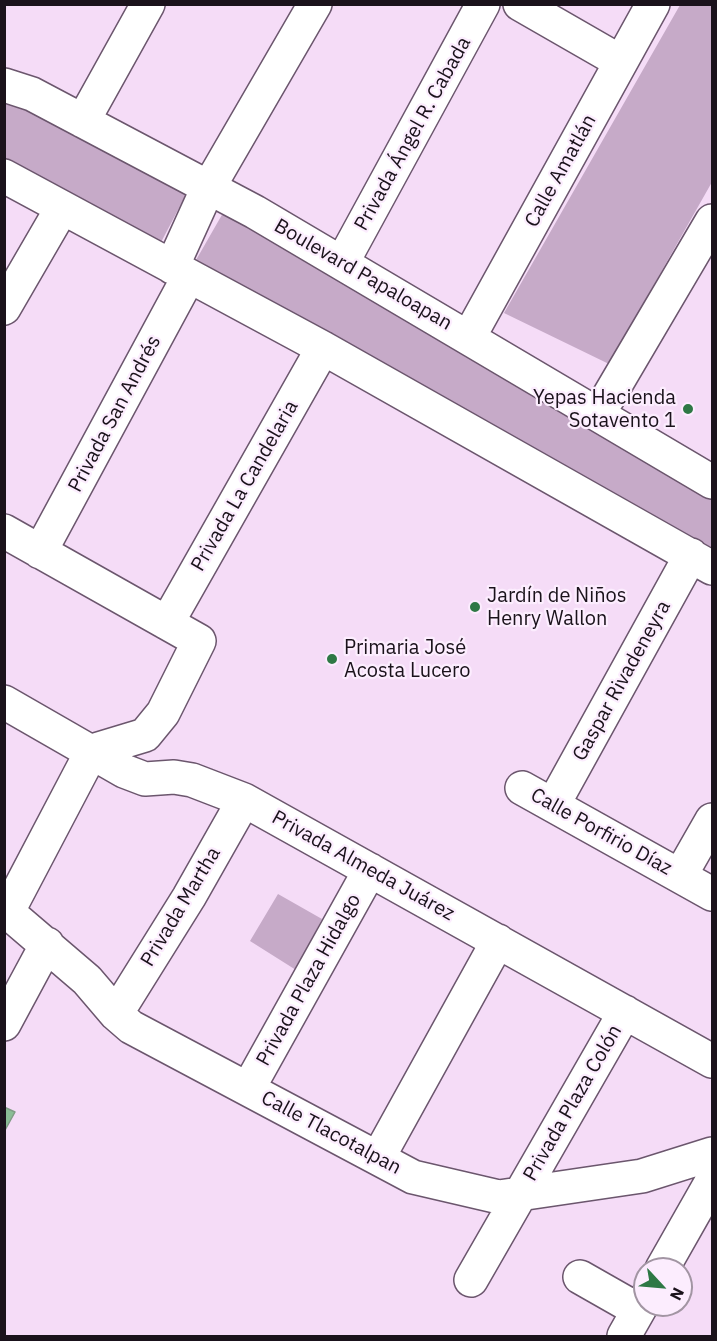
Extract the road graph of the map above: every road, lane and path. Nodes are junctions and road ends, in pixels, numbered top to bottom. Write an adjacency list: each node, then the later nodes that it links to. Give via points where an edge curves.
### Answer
1 (148, 4): 8 (street)
2 (315, 4): 10 (street, Privada San Andrés)
3 (483, 4): 13 (street, Privada Ángel R. Cabada)
4 (520, 4): 6 (street)
5 (653, 4): 6 (street, Calle Amatlán)
6 (621, 62): 16 (street, Calle Amatlán)
7 (4, 85): 8 (street, Boulevard Papaloapan, via 32,94)
8 (83, 121): 10 (street, Boulevard Papaloapan)
9 (4, 176): 11 (street)
10 (208, 187): 13 (street, Boulevard Papaloapan); 14 (street, Privada San Andrés)
11 (62, 208): 14 (street); 15 (street)
12 (712, 221): 18 (street)
13 (342, 263): 16 (street, Boulevard Papaloapan)
14 (180, 272): 17 (street); 21 (street, Privada San Andrés)
15 (4, 308)
16 (469, 338): 18 (street, Boulevard Papaloapan)
17 (323, 348): 22 (street); 23 (street, Privada La Candelaria)
18 (599, 413): 19 (street, Boulevard Papaloapan)
19 (712, 482)
20 (4, 531): 21 (street)
21 (40, 552): 23 (street)
22 (702, 562): 28 (street, Gaspar Rivadeneyra)
23 (167, 623): 25 (street, via 199,641 164,713 145,735)
24 (4, 702): 25 (street, Privada Almeda Juárez)
25 (92, 751): 27 (street, Privada Almeda Juárez, via 145,779 192,780); 33 (street)
26 (522, 788): 28 (street, Calle Porfirio Díaz)
27 (244, 800): 30 (street, Privada Almeda Juárez); 37 (street, Privada Martha)
28 (553, 806): 31 (street, Calle Porfirio Díaz)
29 (712, 820): 31 (street, Calle Porfirio Díaz)
30 (370, 870): 34 (street, Privada Almeda Juárez); 40 (street, Privada Plaza Hidalgo)
31 (680, 876): 32 (street, Calle Porfirio Díaz)
32 (712, 894)
33 (6, 910): 35 (street, Calle Tlacotalpan)
34 (498, 941): 36 (street, Privada Almeda Juárez); 42 (street)
35 (47, 944): 37 (street, Calle Tlacotalpan, via 87,980); 38 (street)
36 (625, 1012): 39 (street, Privada Almeda Juárez); 44 (street, Privada Plaza Colón)
37 (116, 1014): 40 (street, Calle Tlacotalpan, via 131,1027)
38 (4, 1024)
39 (712, 1061)
40 (248, 1089): 42 (street, Calle Tlacotalpan)
41 (712, 1154): 44 (street, Calle Tlacotalpan, via 642,1176)
42 (378, 1158): 44 (street, Calle Tlacotalpan, via 413,1177 499,1197)
43 (712, 1181): 45 (street)
44 (522, 1193): 47 (street, Privada Plaza Colón)
45 (669, 1257)
46 (580, 1277): 48 (street)
47 (471, 1280)
48 (633, 1313)

